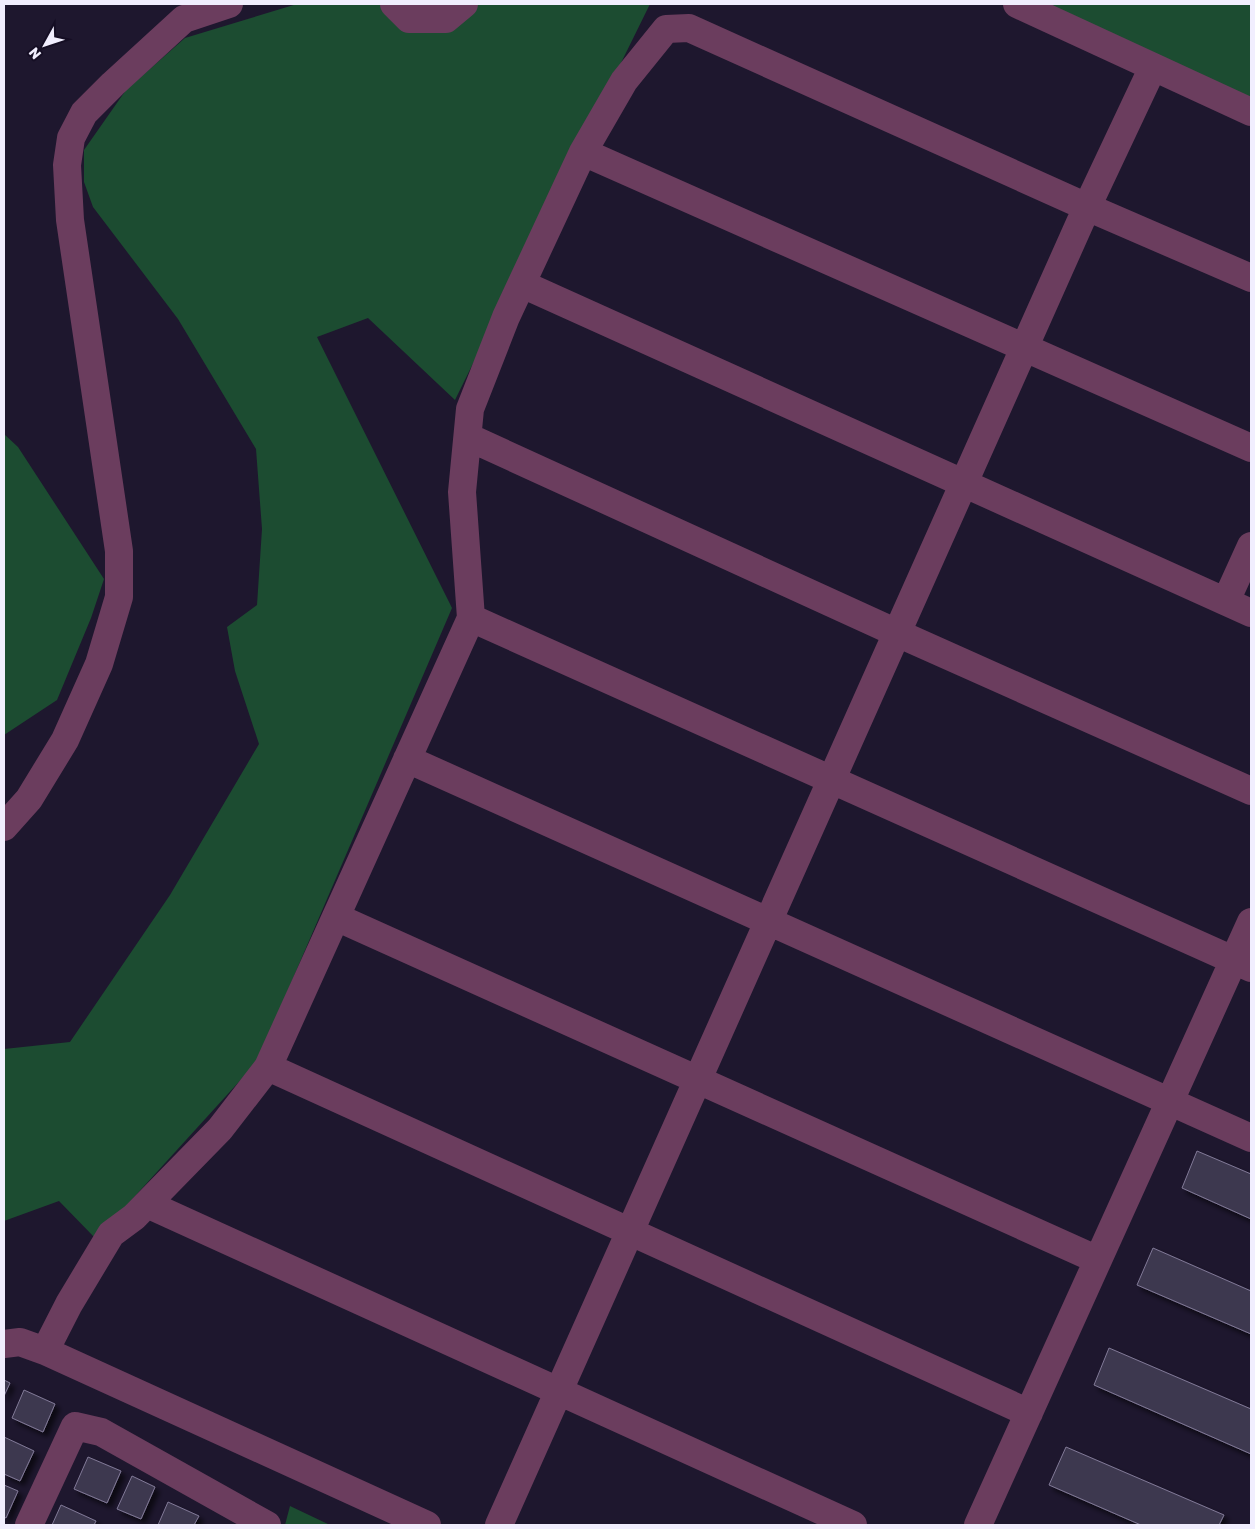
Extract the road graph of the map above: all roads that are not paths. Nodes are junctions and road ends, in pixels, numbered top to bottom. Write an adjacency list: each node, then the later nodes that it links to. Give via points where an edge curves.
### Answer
1 (229, 4): 23 (street, via 184,19 84,113 71,138 67,165 70,220 119,551 119,597 99,664 65,740 29,799)
2 (394, 4): 3 (street, via 409,18 446,19)
3 (464, 4)
4 (1017, 4): 5 (street)
5 (1153, 67): 6 (street); 8 (street)
6 (1251, 112)
7 (583, 152): 8 (street, via 624,81 666,29 689,28); 10 (street); 11 (street)
8 (1087, 206): 9 (street); 11 (street)
9 (1251, 278)
10 (522, 284): 12 (street, via 470,409); 14 (street)
11 (1025, 347): 13 (street); 14 (street)
12 (468, 437): 18 (street, via 462,492); 19 (street)
13 (1251, 448)
14 (964, 483): 16 (street); 19 (street)
15 (1251, 546): 16 (street)
16 (1226, 601): 17 (street)
17 (1251, 612)
18 (471, 618): 20 (street); 21 (street)
19 (897, 633): 21 (street); 22 (street)
20 (407, 759): 24 (street); 25 (street)
21 (831, 780): 25 (street); 27 (street)
22 (1251, 791)
23 (4, 827)
24 (336, 917): 28 (street); 29 (street)
25 (768, 921): 29 (street); 30 (street)
26 (1251, 922): 27 (street)
27 (1243, 964): 30 (street)
28 (268, 1067): 32 (street, via 220,1129); 33 (street)
29 (697, 1080): 33 (street); 34 (street)
30 (1170, 1102): 31 (street); 34 (street)
31 (1251, 1138)
32 (147, 1204): 36 (street, via 111,1234); 37 (street)
33 (630, 1232): 37 (street); 38 (street)
34 (1098, 1260): 38 (street)
35 (4, 1344): 36 (street, via 20,1342)
36 (45, 1351): 41 (street)
37 (559, 1391): 42 (street); 43 (street)
38 (1029, 1413): 44 (street)
39 (29, 1525): 40 (street, via 75,1426 101,1432)
40 (267, 1525)
41 (427, 1525)
42 (499, 1525)
43 (853, 1525)
44 (978, 1525)

